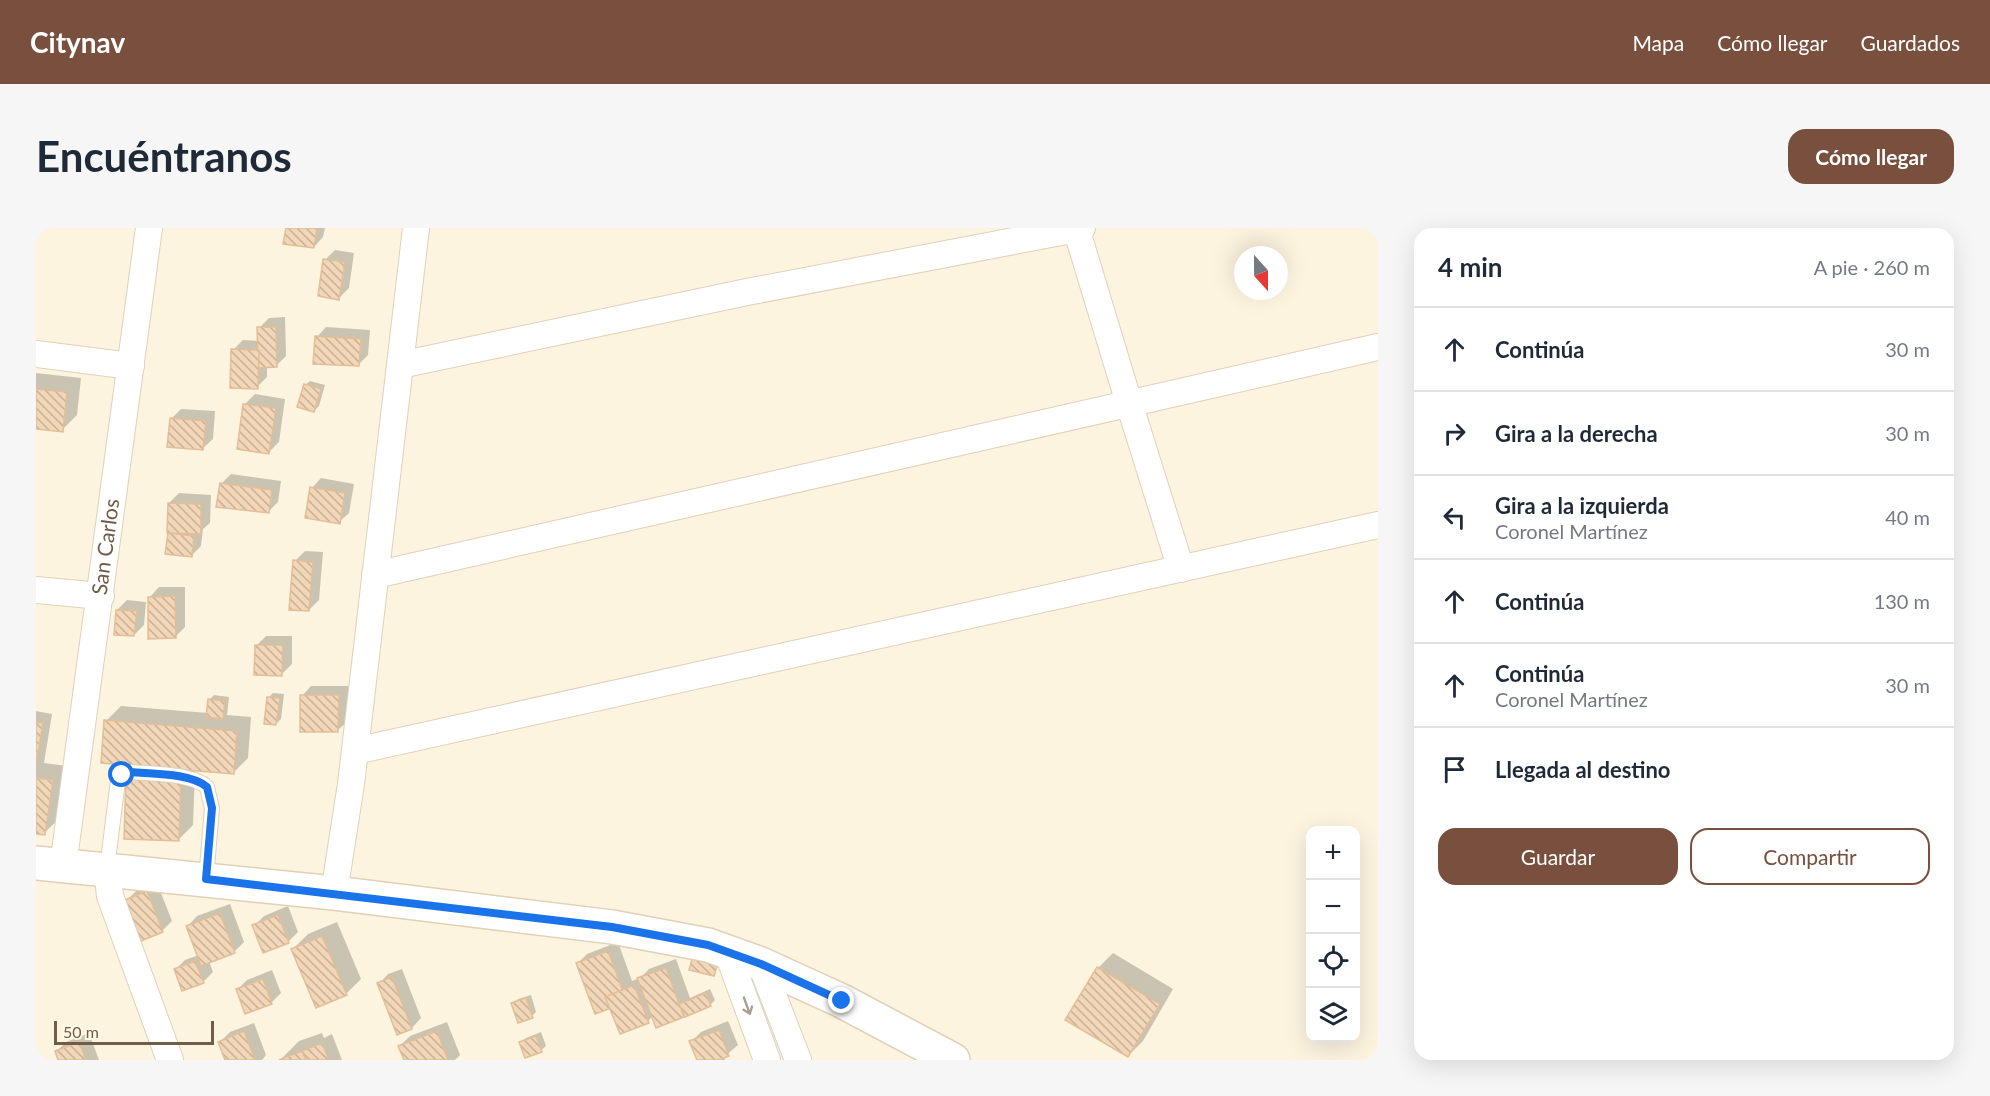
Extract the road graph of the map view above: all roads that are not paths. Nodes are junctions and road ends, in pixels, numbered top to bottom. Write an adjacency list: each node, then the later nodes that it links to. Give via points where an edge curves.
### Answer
1 (149, 228): 7 (street, San Carlos)
2 (416, 228): 6 (street)
3 (1078, 228): 6 (street); 8 (street)
4 (1378, 347): 8 (street)
5 (36, 354): 7 (street)
6 (400, 365): 11 (street)
7 (131, 366): 13 (street, San Carlos)
8 (1129, 403): 10 (street); 11 (street)
9 (1378, 525): 10 (street)
10 (1181, 569): 14 (street)
11 (375, 575): 14 (street)
12 (36, 590): 13 (street)
13 (101, 596): 15 (street, San Carlos)
14 (355, 751): 18 (street)
15 (50, 864): 16 (main road)
16 (107, 869): 17 (main road); 17 (lane, via 118,780 122,775 131,772 183,777 207,787 212,808); 21 (street, via 110,896)
17 (206, 879): 18 (main road)
18 (334, 893): 19 (main road, via 612,927)
19 (727, 951): 20 (main road); 22 (street, one-way to 22)
20 (761, 964): 23 (street); 24 (main road, via 842,1001)
21 (170, 1060)
22 (767, 1060)
23 (798, 1060)
24 (953, 1060)

